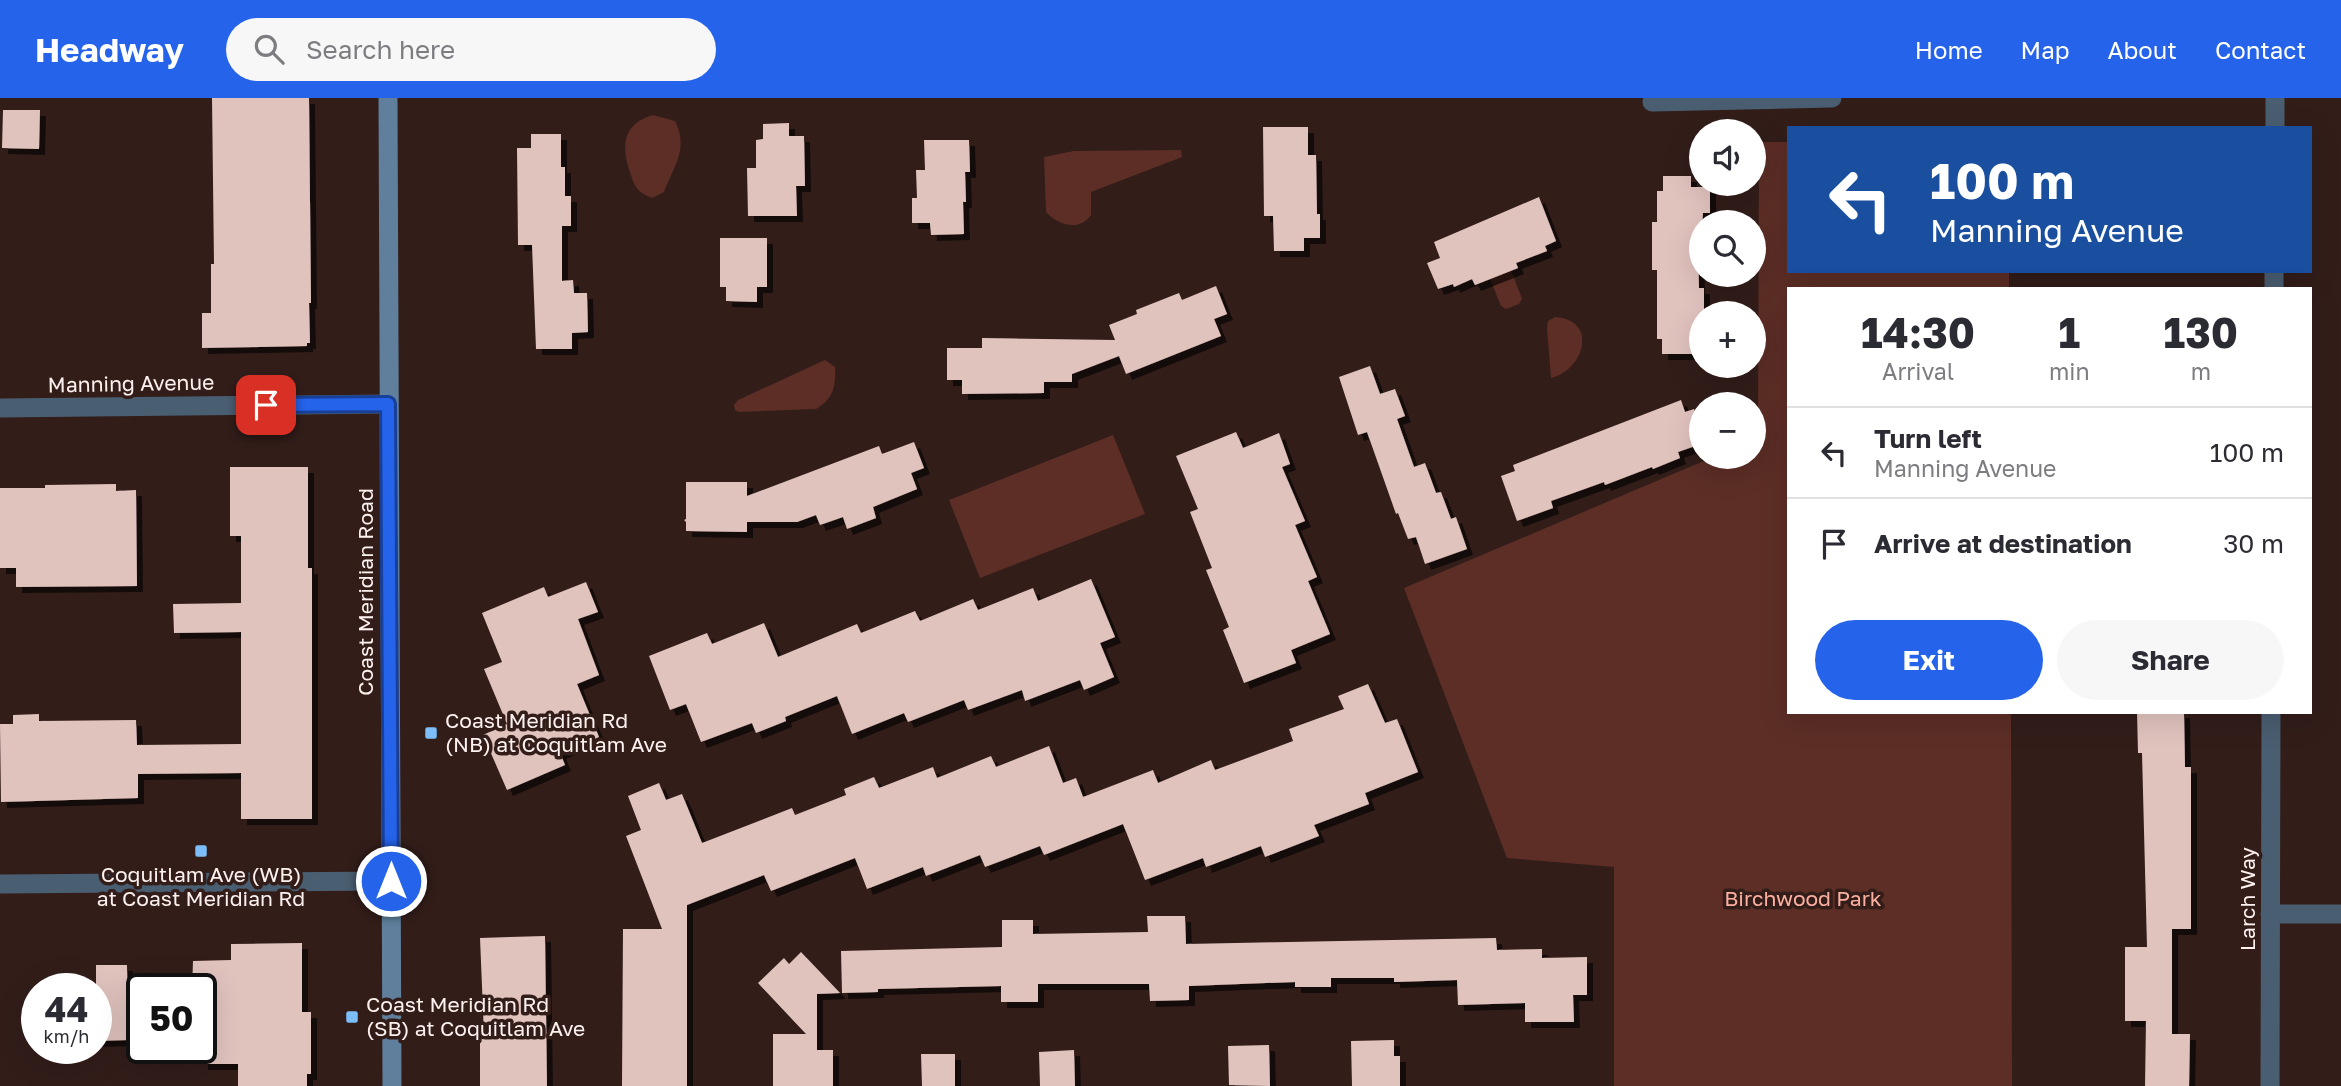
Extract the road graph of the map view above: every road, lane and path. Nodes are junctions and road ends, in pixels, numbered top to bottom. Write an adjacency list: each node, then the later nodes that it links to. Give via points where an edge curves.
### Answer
1 (388, 98): 6 (main road, Coast Meridian Road)
2 (1832, 98): 4 (street)
3 (2276, 98): 5 (street)
4 (1651, 102)
5 (2275, 126)
6 (388, 404): 7 (street, Manning Avenue); 9 (main road, Coast Meridian Road)
7 (0, 408)
8 (2271, 714): 11 (street, Larch Way)
9 (391, 881): 10 (street); 13 (main road, Coast Meridian Road)
10 (0, 884)
11 (2270, 914): 12 (street); 14 (street, Larch Way)
12 (2341, 914)
13 (392, 1086)
14 (2270, 1086)

